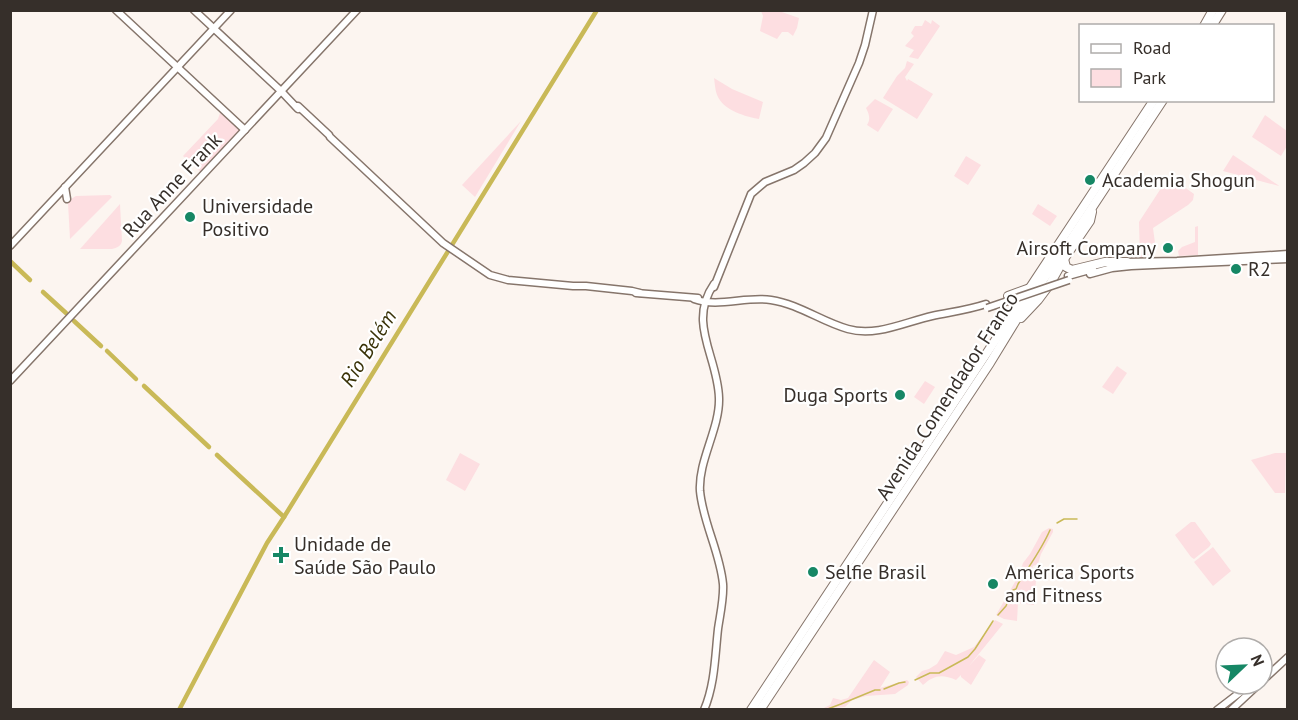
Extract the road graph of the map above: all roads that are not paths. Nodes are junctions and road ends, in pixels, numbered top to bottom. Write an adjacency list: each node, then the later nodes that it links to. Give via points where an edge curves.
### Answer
1 (116, 10): 9 (main road)
2 (194, 10): 8 (main road)
3 (231, 10): 8 (main road)
4 (357, 10): 10 (main road, Rua Anne Frank)
5 (873, 10): 26 (main road, via 859,63 823,142 801,166 765,182 753,192)
6 (1222, 10): 7 (highway)
7 (1213, 24)
8 (214, 29): 9 (main road); 10 (main road)
9 (177, 68): 13 (main road); 14 (main road)
10 (281, 91): 13 (main road, Rua Anne Frank); 26 (main road, via 446,244 487,273 501,279)
11 (1153, 102): 24 (highway, Avenida Comendador Franco)
12 (1162, 102): 16 (highway, Avenida Comendador Franco)
13 (245, 130): 28 (main road, Rua Anne Frank)
14 (65, 187): 15 (main road); 17 (main road)
15 (67, 200)
16 (1094, 205): 20 (highway, via 1090,221); 27 (highway, Avenida Comendador Franco)
17 (10, 246)
18 (1287, 254): 19 (main road)
19 (1273, 257): 21 (main road); 22 (main road); 23 (main road, via 1125,266)
20 (1064, 259): 22 (highway, via 1066,267 1072,270); 27 (highway, via 1045,292)
21 (1287, 259)
22 (1127, 262): 23 (main road)
23 (1068, 278): 26 (main road, bridge, via 967,314 873,331 839,326 786,303 732,297)
24 (1030, 288): 25 (highway); 29 (highway, Avenida Comendador Franco, via 1004,319)
25 (1008, 296)
26 (708, 300): 36 (main road, via 704,334 719,396 700,491 723,585 711,687)
27 (1010, 329): 29 (highway, Avenida Comendador Franco)
28 (10, 381)
29 (876, 528): 30 (highway, Avenida Comendador Franco)
30 (809, 629): 37 (highway, Avenida Comendador Franco); 38 (highway, Avenida Comendador Franco)
31 (1287, 657): 32 (main road); 33 (main road)
32 (1274, 667)
33 (1274, 670)
34 (1235, 696): 39 (main road)
35 (1246, 696): 40 (main road)
36 (704, 710)
37 (751, 710)
38 (760, 710)
39 (1217, 710)
40 (1231, 710)

